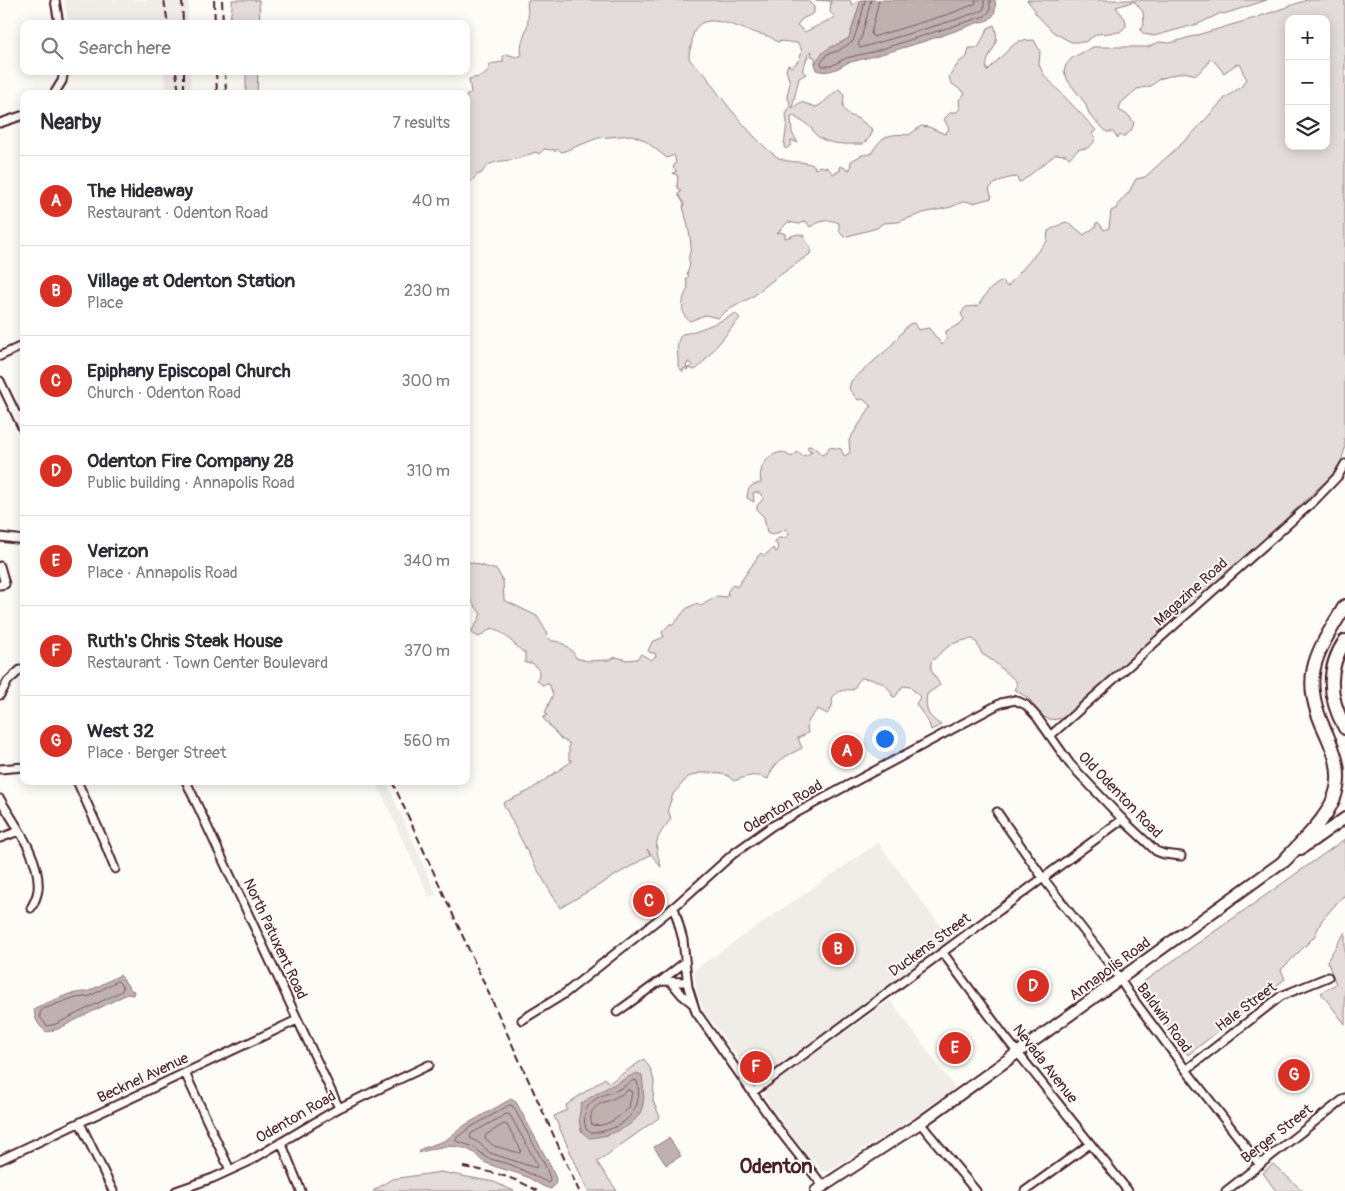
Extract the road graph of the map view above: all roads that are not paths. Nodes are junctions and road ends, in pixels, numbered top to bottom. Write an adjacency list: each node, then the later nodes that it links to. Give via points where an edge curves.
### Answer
1 (55, 0): 2 (street)
2 (58, 20)
3 (63, 75): 4 (street)
4 (56, 90)
5 (20, 116): 6 (street)
6 (0, 123)
7 (20, 347): 8 (street)
8 (0, 356)
9 (0, 381): 10 (street)
10 (20, 415)
11 (1345, 464): 22 (street, Magazine Road, via 1314,501)
12 (0, 539): 13 (street)
13 (20, 540)
14 (0, 566): 15 (street, via 4,584)
15 (0, 585)
16 (1345, 606): 20 (highway, via 1323,641 1314,663 1312,692)
17 (1345, 641): 21 (highway, via 1335,662 1331,687)
18 (20, 670): 19 (street, via 8,681)
19 (0, 696)
20 (1319, 719): 23 (highway); 35 (highway, via 1336,756 1337,789 1327,812)
21 (1345, 728)
22 (1050, 736): 31 (street, Old Odenton Road, via 1061,754); 38 (street, Odenton Road, via 1026,705 1015,700 1001,703 772,826 733,854)
23 (1345, 759)
24 (20, 767): 25 (street)
25 (0, 769)
26 (79, 785): 36 (street)
27 (188, 785): 49 (street, North Patuxent Road)
28 (0, 799): 32 (street)
29 (997, 812): 37 (street, Baldwin Road)
30 (1345, 818): 35 (main road, Annapolis Road)
31 (1123, 819): 34 (street, Old Odenton Road, via 1156,851); 37 (street, Duckens Street)
32 (19, 831): 33 (street); 39 (street, via 37,872 38,890)
33 (0, 838)
34 (1181, 856)
35 (1284, 861): 43 (main road, Annapolis Road)
36 (115, 869)
37 (1043, 878): 40 (street, Duckens Street); 43 (street, Baldwin Road)
38 (674, 907): 41 (street, via 684,940); 50 (street, Odenton Road, via 564,994)
39 (31, 908)
40 (943, 953): 51 (street, Nevada Avenue); 55 (street, Duckens Street)
41 (686, 962): 44 (street); 46 (street)
42 (1328, 977): 53 (street, Hale Street, via 1281,996)
43 (1120, 980): 51 (main road, Annapolis Road); 53 (street, Baldwin Road)
44 (661, 981): 45 (street); 48 (street)
45 (671, 982): 46 (street); 47 (street)
46 (687, 982): 47 (street)
47 (692, 1004): 55 (street)
48 (617, 1012)
49 (297, 1020): 54 (street, Becknel Avenue); 57 (street, North Patuxent Road)
50 (522, 1020)
51 (1019, 1052): 59 (main road, Annapolis Road); 61 (street, Nevada Avenue)
52 (429, 1065): 57 (street, Odenton Road)
53 (1186, 1070): 63 (street, Baldwin Road)
54 (185, 1073): 58 (street, Becknel Avenue); 64 (street)
55 (753, 1092): 65 (street)
56 (1345, 1098): 63 (street, Berger Street)
57 (339, 1108): 60 (street, Odenton Road)
58 (80, 1123): 62 (street, Becknel Avenue); 66 (street)
59 (920, 1123): 65 (main road, Annapolis Road); 69 (street)
60 (281, 1142): 64 (street, Odenton Road); 68 (street)
61 (1090, 1144): 70 (street); 71 (street, Nevada Avenue)
62 (0, 1160)
63 (1260, 1165): 72 (street, Berger Street)
64 (230, 1170): 67 (street, Odenton Road)
65 (823, 1190)
66 (112, 1191)
67 (176, 1191)
68 (302, 1191)
69 (976, 1191)
70 (1025, 1191)
71 (1128, 1191)
72 (1226, 1191)

